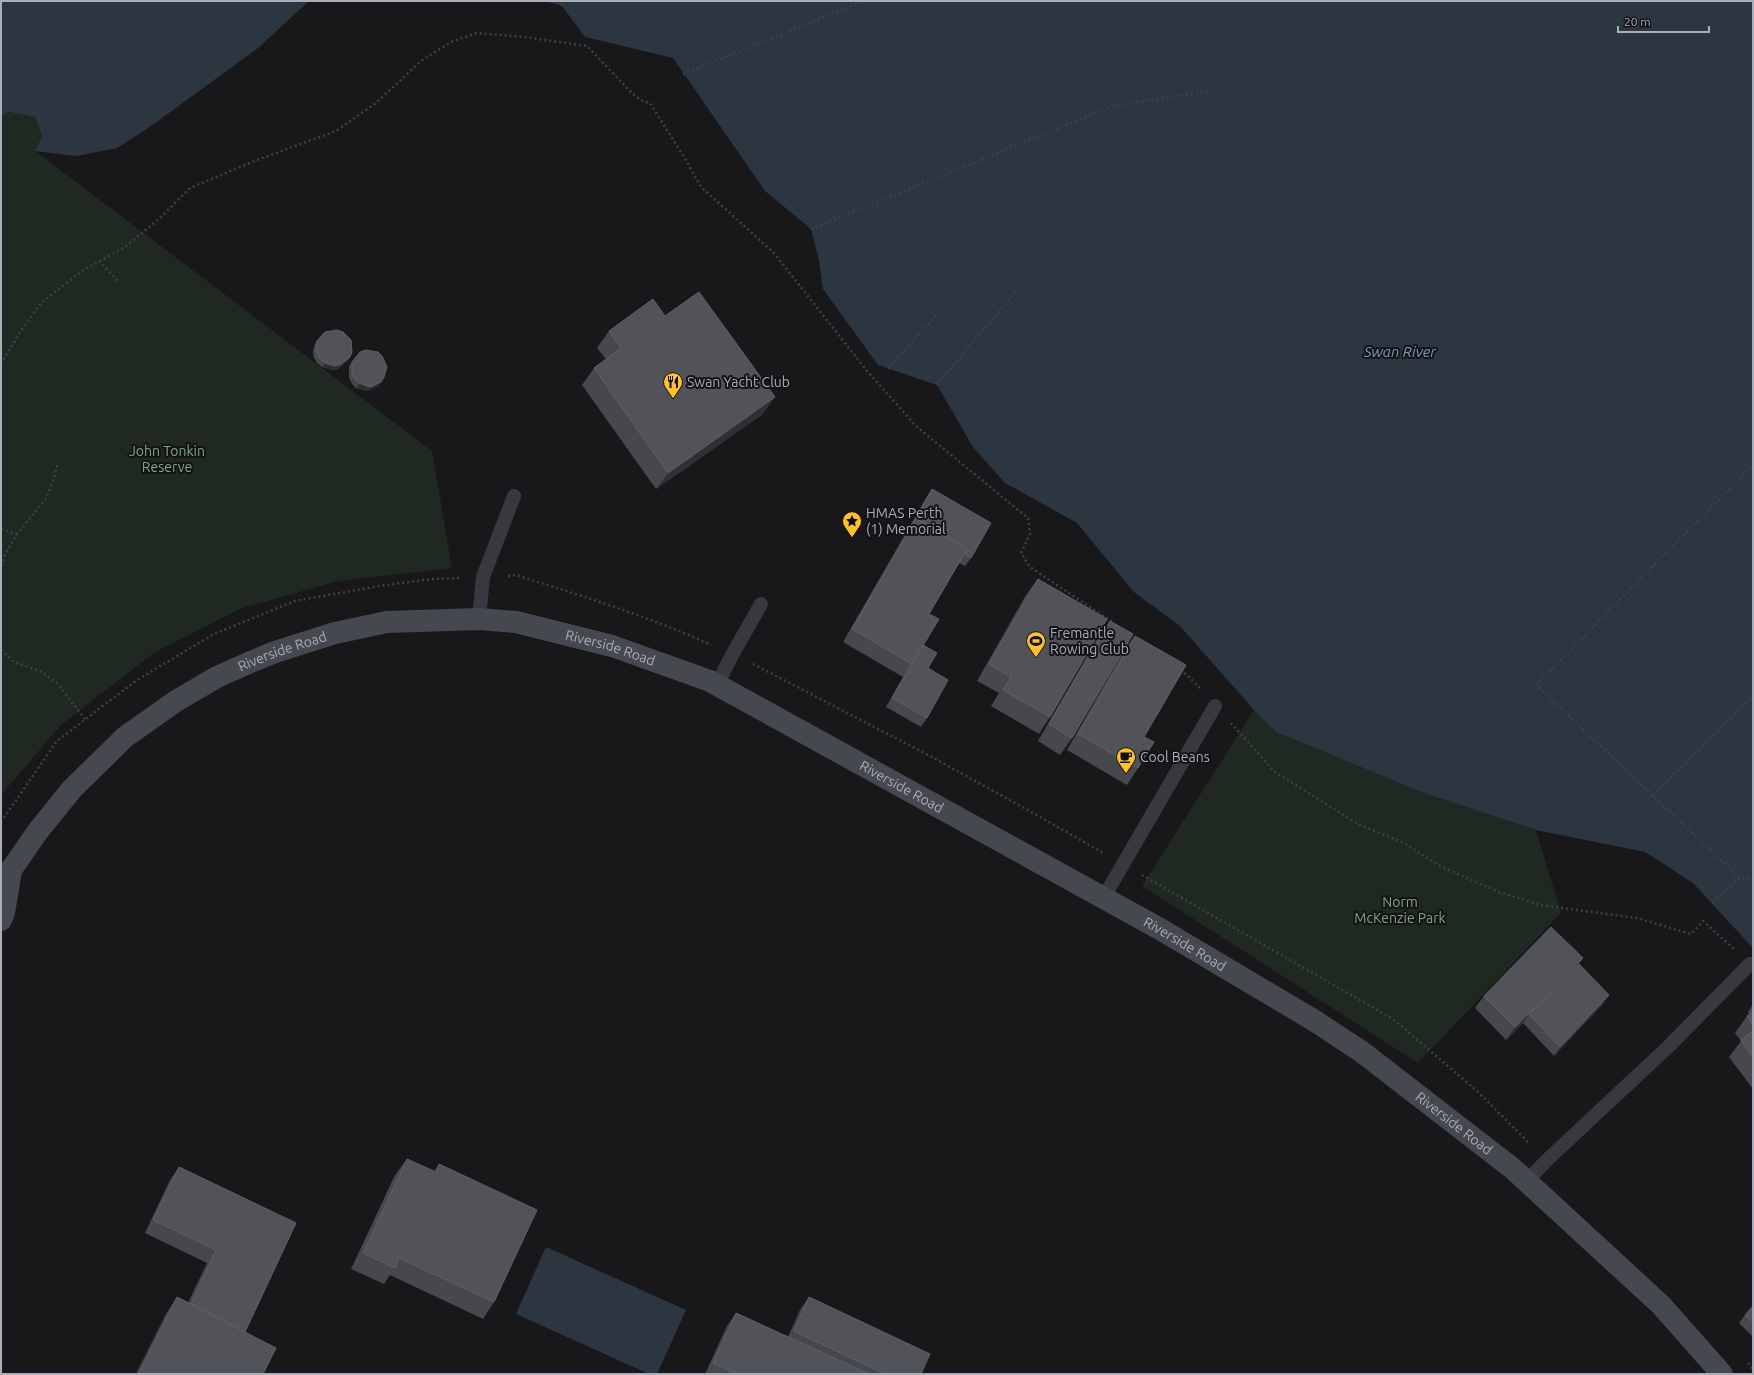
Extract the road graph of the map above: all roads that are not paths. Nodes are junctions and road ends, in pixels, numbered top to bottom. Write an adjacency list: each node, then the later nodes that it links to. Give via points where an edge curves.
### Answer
1 (514, 496): 3 (lane, via 483,577)
2 (761, 604): 4 (lane)
3 (479, 619): 4 (street, Riverside Road, via 516,622 612,646); 6 (street, Riverside Road, via 387,622 335,633 275,652 217,678 176,701 125,737 72,789)
4 (717, 685): 7 (street, Riverside Road)
5 (1215, 706): 7 (lane)
6 (6, 875): 8 (street, Riverside Road, via 4,913)
7 (1104, 897): 10 (street, Riverside Road, via 1315,1021 1362,1052 1512,1168)
8 (1, 920)
9 (1750, 964): 10 (lane, via 1669,1046)
10 (1526, 1182): 11 (street, Riverside Road, via 1661,1305)
11 (1722, 1374)

